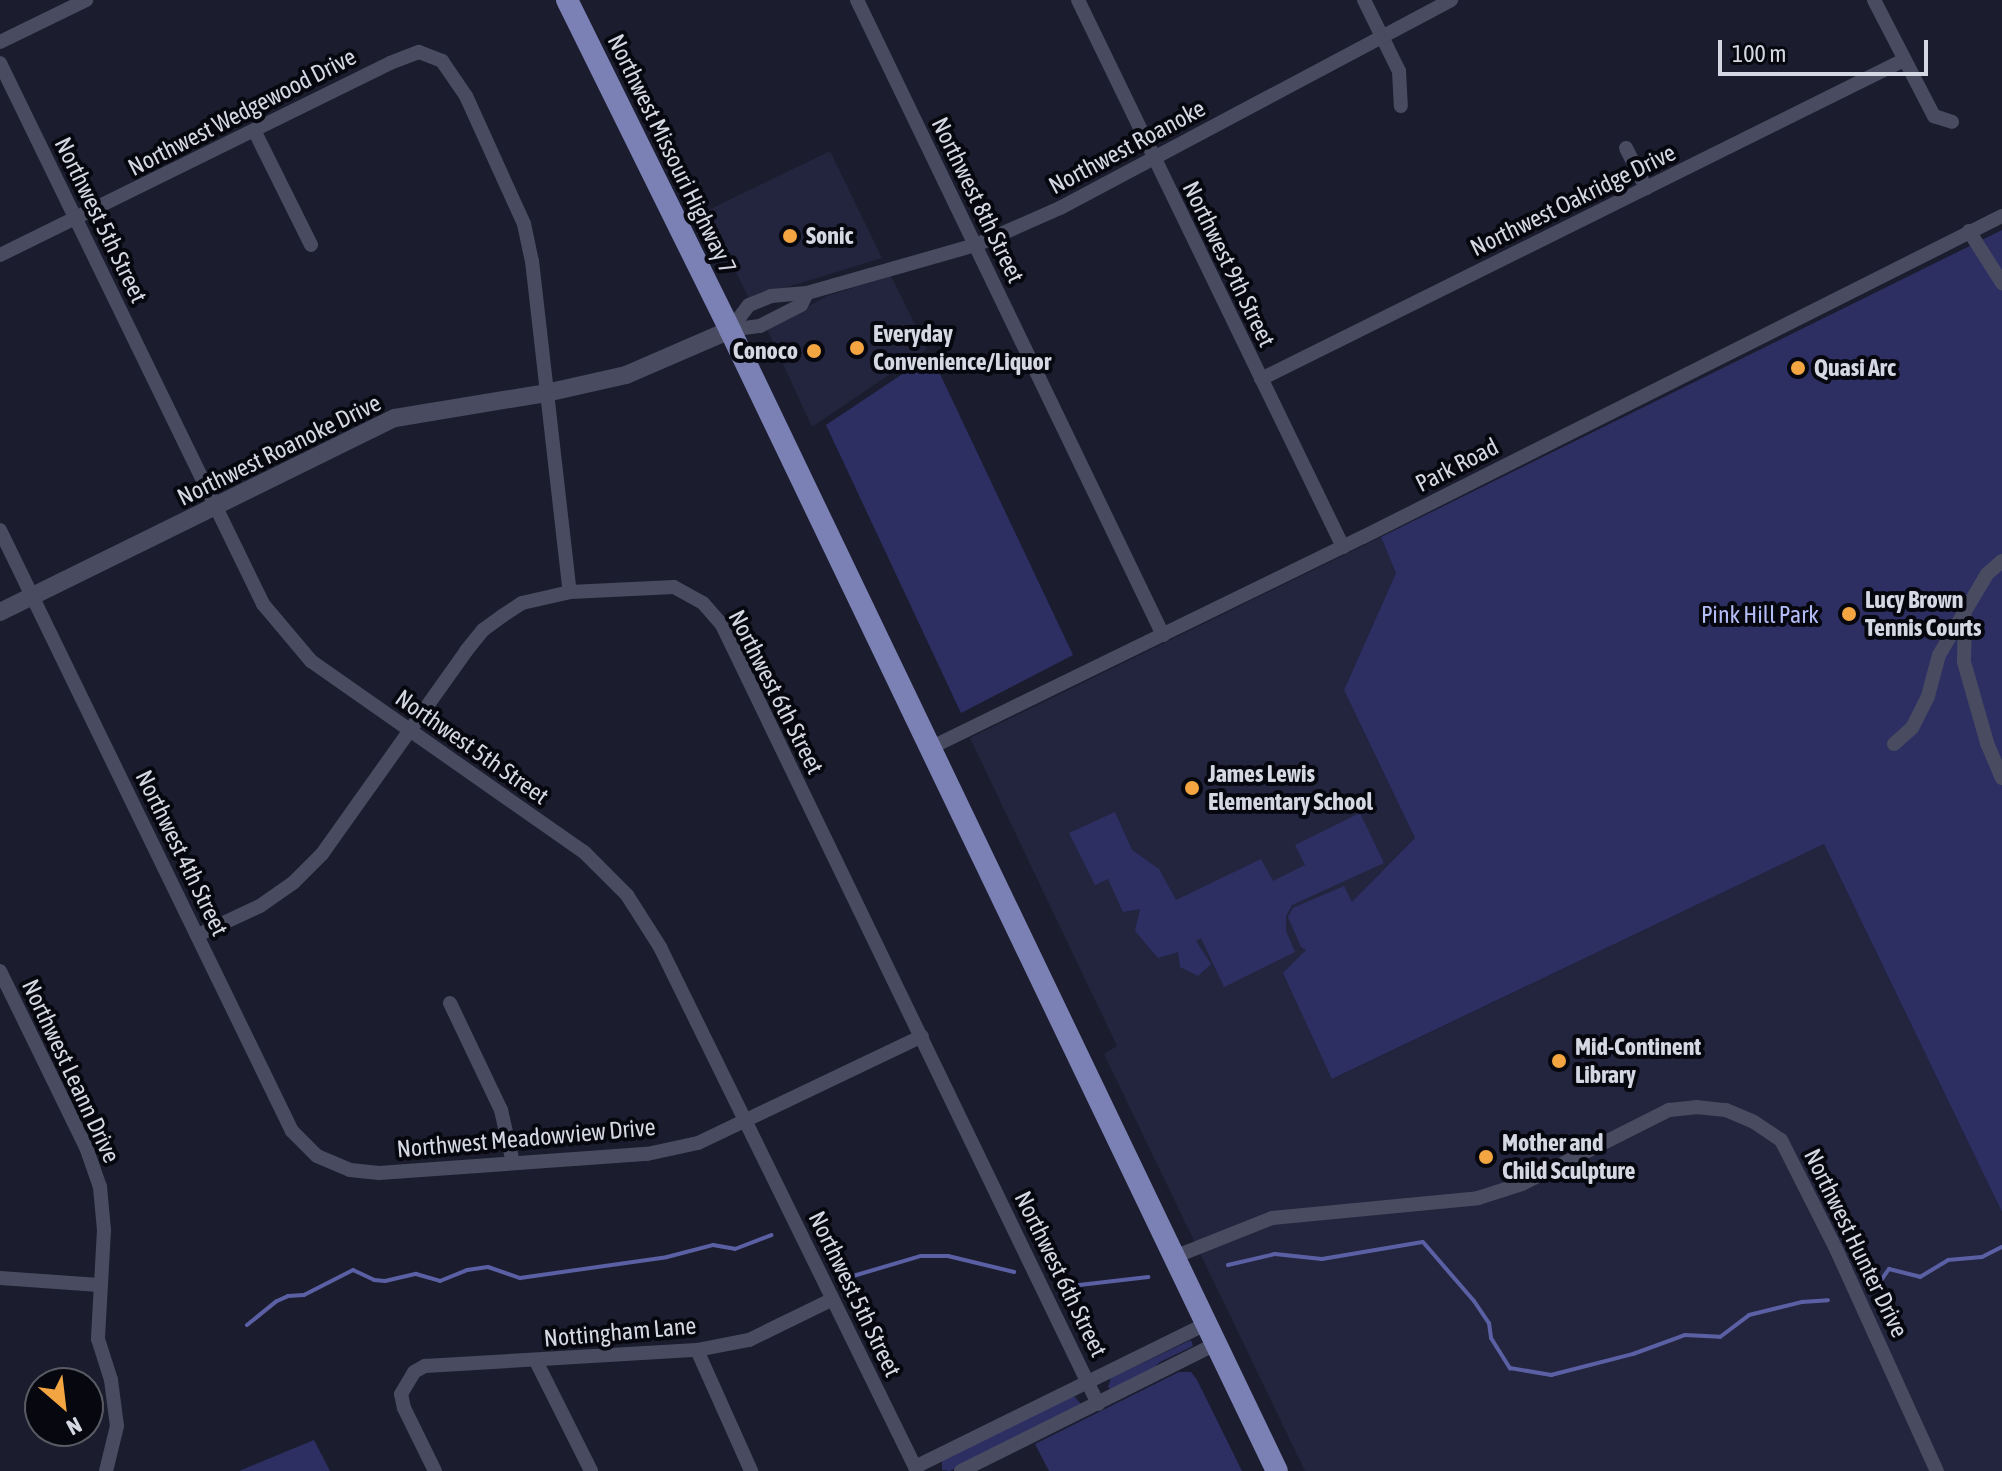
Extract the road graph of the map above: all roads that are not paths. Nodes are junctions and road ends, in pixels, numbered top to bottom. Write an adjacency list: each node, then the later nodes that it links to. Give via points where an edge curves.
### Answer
1 (86, 0): 9 (street)
2 (567, 0): 26 (main road, Northwest Missouri Highway 7)
3 (857, 0): 22 (street, Northwest 8th Street)
4 (1078, 0): 16 (street, Northwest 9th Street)
5 (1364, 0): 8 (street)
6 (1451, 0): 8 (street, Northwest Roanoke)
7 (1874, 0): 10 (street)
8 (1383, 37): 12 (street, via 1399,71); 16 (street, Northwest Roanoke)
9 (0, 42)
10 (1904, 60): 13 (street, via 1934,116); 17 (street, Northwest Oakridge Drive)
11 (0, 63): 19 (street, Northwest 5th Street)
12 (1401, 106)
13 (1952, 122)
14 (255, 132): 19 (street, Northwest Wedgewood Drive); 21 (street); 28 (street, Northwest Wedgewood Drive, via 390,63 419,52 442,61 466,96 524,224)
15 (1626, 148): 17 (street)
16 (1153, 158): 22 (street, Northwest Roanoke); 27 (street, Northwest 9th Street)
17 (1646, 188): 27 (street, Northwest Oakridge Drive)
18 (2002, 216): 20 (street, Park Road)
19 (76, 219): 23 (street, Northwest Wedgewood Drive); 29 (street, Northwest 5th Street)
20 (1969, 231): 24 (street); 31 (street, Park Road)
21 (311, 245)
22 (976, 245): 25 (street, Northwest Roanoke); 37 (street, Northwest 8th Street)
23 (0, 255)
24 (2002, 283)
25 (807, 293): 26 (street, Northwest Roanoke, via 801,305 760,326); 26 (street, Northwest Roanoke, via 771,296 749,305)
26 (730, 330): 28 (street, Northwest Roanoke Drive, via 626,375); 40 (main road, Northwest Missouri Highway 7)
27 (1261, 379): 31 (street, Northwest 9th Street)
28 (546, 393): 29 (street, Northwest Roanoke Drive, via 395,418); 33 (street)
29 (216, 508): 34 (street, Northwest Roanoke Drive); 38 (street, Northwest 5th Street, via 263,604 287,634 311,661)
30 (0, 530): 34 (street, Northwest 4th Street)
31 (1343, 547): 37 (street, Park Road)
32 (2002, 561): 36 (street, via 1987,574)
33 (570, 592): 38 (street, Northwest 6th Street, via 522,603 483,630); 45 (street, Northwest 6th Street, via 674,587 703,603 722,625)
34 (33, 596): 35 (street, Northwest Roanoke Drive); 42 (street, Northwest 4th Street)
35 (0, 612)
36 (1965, 617): 39 (street, via 1939,655 1912,728); 41 (street, via 1964,662)
37 (1163, 635): 40 (street, Park Road)
38 (409, 731): 42 (street, Northwest 6th Street, via 322,854 293,883 260,906); 46 (street, Northwest 5th Street, via 584,852 627,895 660,947)
39 (1894, 744)
40 (930, 748): 49 (main road, Northwest Missouri Highway 7)
41 (2002, 778)
42 (198, 935): 48 (street, Northwest 4th Street, via 292,1131 317,1156)
43 (0, 971): 51 (street, Northwest Leann Drive, via 86,1147 100,1187 104,1230)
44 (450, 1003): 47 (street, via 501,1110)
45 (922, 1036): 46 (street, Northwest Meadowview Drive); 57 (street, Northwest 6th Street)
46 (746, 1121): 47 (street, Northwest Meadowview Drive, via 698,1143 647,1154); 52 (street, Northwest 5th Street)
47 (513, 1163): 48 (street, Northwest Meadowview Drive, via 379,1173)
48 (350, 1170)
49 (1174, 1257): 53 (main road, Northwest Missouri Highway 7); 66 (street, Northwest Hunter Drive, via 1272,1218 1478,1198 1522,1184 1669,1110 1726,1110 1781,1140 1892,1366)
50 (0, 1278): 51 (street)
51 (99, 1285): 60 (street, Northwest Leann Drive, via 98,1339 117,1426)
52 (833, 1299): 55 (street, Nottingham Lane, via 749,1340); 59 (street, Northwest 5th Street)
53 (1206, 1324): 54 (main road, Northwest Missouri Highway 7); 57 (street)
54 (1216, 1344): 58 (street); 65 (main road, Northwest Missouri Highway 7)
55 (697, 1350): 56 (street, Nottingham Lane); 63 (street)
56 (536, 1361): 61 (street, Nottingham Lane, via 425,1366 414,1372 401,1394); 62 (street)
57 (1088, 1383): 58 (street, Northwest 6th Street); 59 (street)
58 (1098, 1404): 64 (street)
59 (916, 1469)
60 (106, 1471)
61 (435, 1471)
62 (591, 1471)
63 (751, 1471)
64 (961, 1471)
65 (1277, 1471)
66 (1937, 1471)

